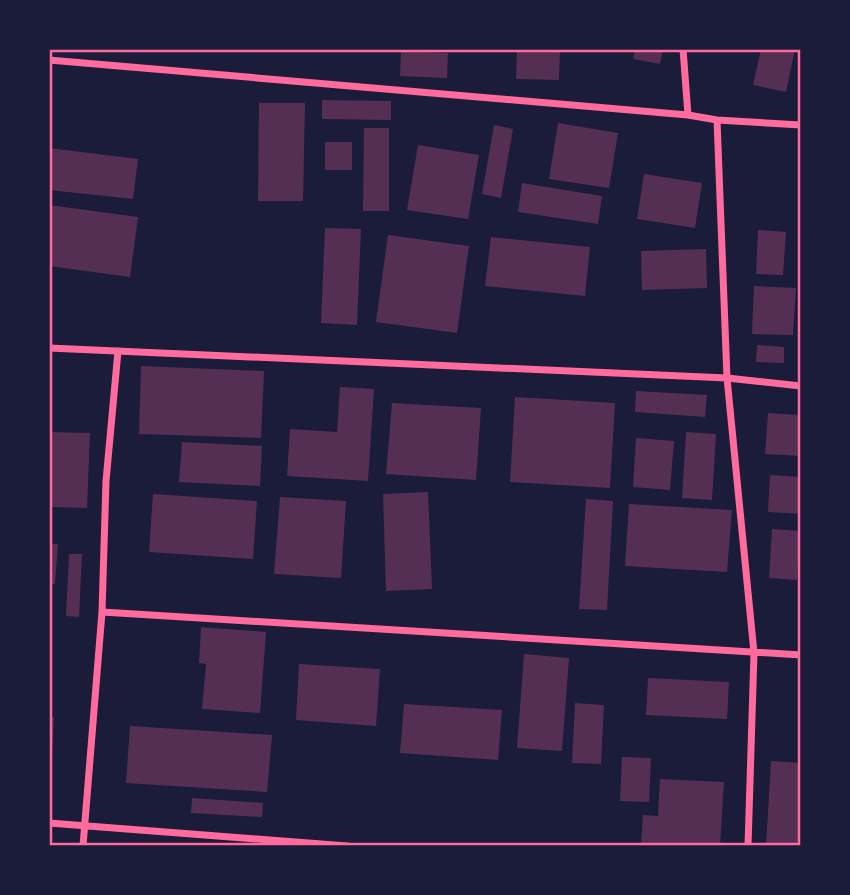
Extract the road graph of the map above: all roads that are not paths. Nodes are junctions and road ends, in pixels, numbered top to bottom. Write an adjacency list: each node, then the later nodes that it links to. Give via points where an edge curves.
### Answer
1 (683, 49): 3 (street)
2 (49, 60): 3 (street)
3 (688, 115): 4 (street)
4 (716, 120): 5 (street); 8 (street)
5 (801, 125)
6 (49, 348): 7 (street)
7 (118, 351): 8 (street); 10 (street, via 106,481)
8 (727, 378): 9 (street); 11 (street)
9 (801, 386)
10 (102, 612): 11 (street); 14 (street)
11 (754, 653): 12 (street); 17 (street)
12 (801, 654)
13 (49, 823): 14 (street)
14 (84, 825): 15 (street); 16 (street)
15 (83, 846)
16 (347, 846)
17 (748, 846)

